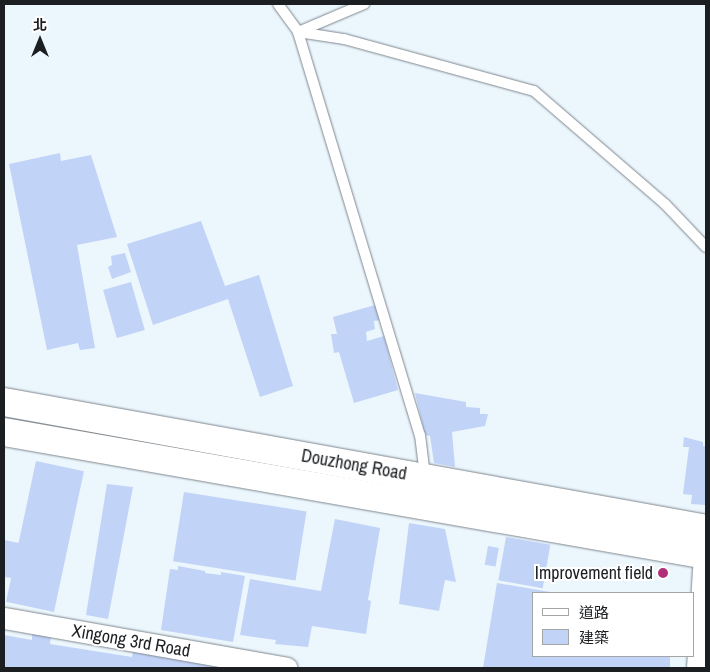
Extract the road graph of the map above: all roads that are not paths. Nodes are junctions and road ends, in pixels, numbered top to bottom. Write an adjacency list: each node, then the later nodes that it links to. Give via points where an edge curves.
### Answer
1 (278, 4): 3 (lane)
2 (364, 4): 3 (lane)
3 (298, 32): 4 (lane, via 344,39 534,91 665,204); 9 (lane, via 420,435)
4 (706, 247)
5 (4, 402): 7 (main road, Douzhong Road)
6 (4, 432): 8 (main road, Douzhong Road)
7 (246, 446): 8 (main road); 9 (main road, Douzhong Road)
8 (241, 474): 9 (main road, Douzhong Road)
9 (425, 493): 10 (main road, Douzhong Road)
10 (705, 542): 13 (street)
11 (4, 618): 12 (street, Xingong 3rd Road)
12 (287, 668)
13 (697, 668)

